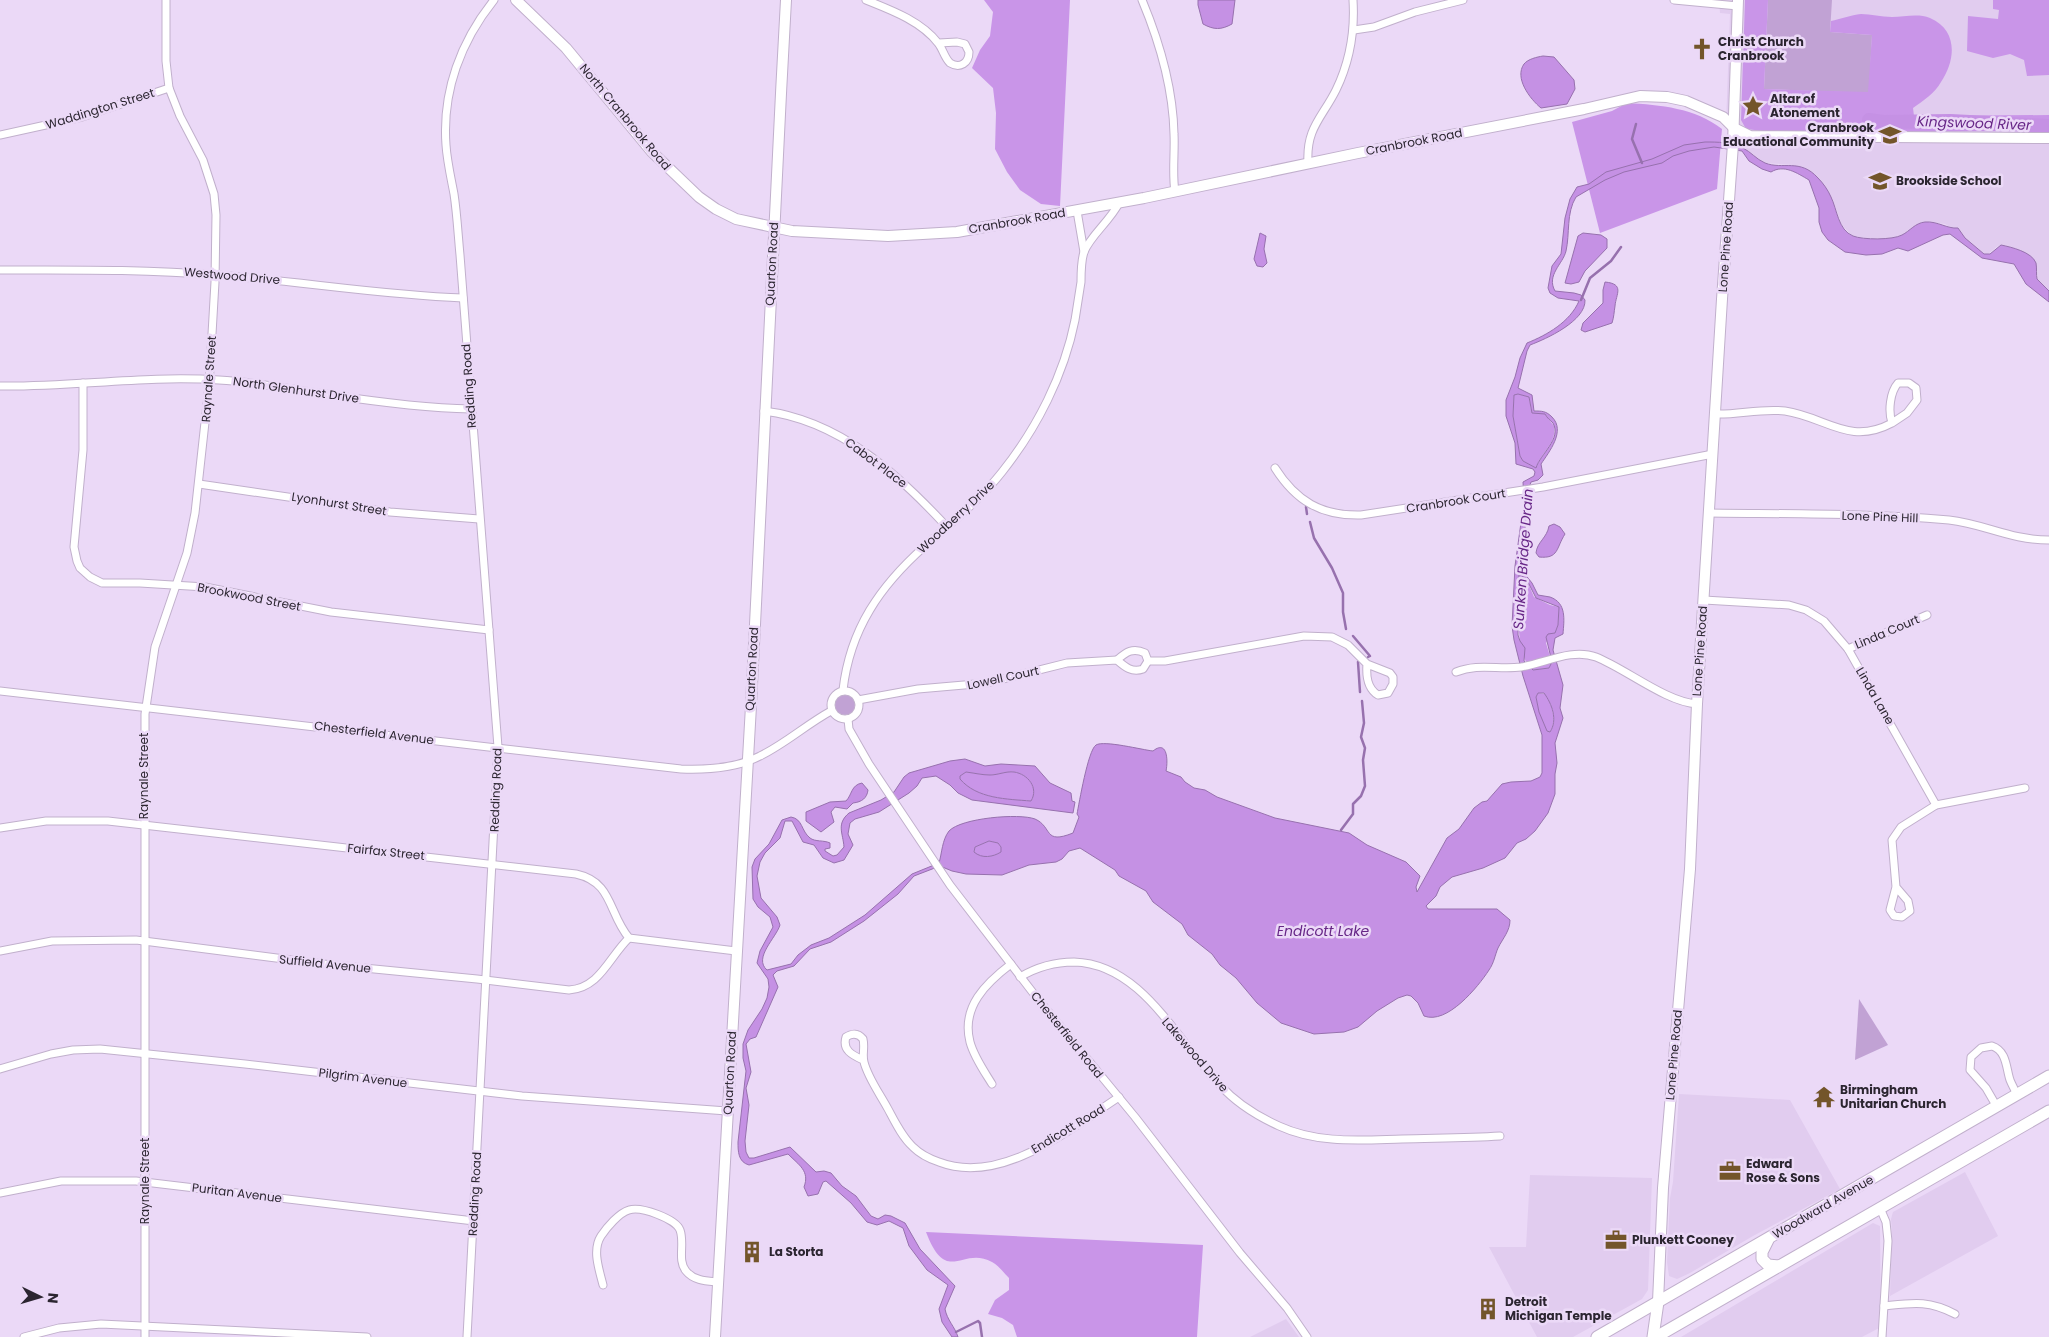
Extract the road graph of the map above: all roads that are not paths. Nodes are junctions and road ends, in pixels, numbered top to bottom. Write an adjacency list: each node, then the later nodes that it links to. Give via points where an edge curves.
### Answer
1 (166, 0): 13 (street, Raynale Street)
2 (494, 0): 25 (street, Redding Road, via 465,45 448,98 445,143 454,196)
3 (516, 0): 21 (street, North Cranbrook Road, via 566,48 641,140 679,179 707,203 730,217)
4 (786, 0): 21 (street, Quarton Road)
5 (866, 0): 12 (street, via 905,18)
6 (1142, 0): 18 (street, via 1160,48 1171,96)
7 (1353, 0): 11 (street)
8 (1464, 0): 11 (street)
9 (1674, 0): 10 (street)
10 (1738, 3): 14 (street, Lone Pine Road)
11 (1354, 30): 17 (street, via 1339,82 1312,130)
12 (939, 43): 12 (street, via 950,63 957,66 968,60 969,52 961,42)
13 (169, 88): 15 (street, Waddington Street, via 82,117); 24 (street, Raynale Street, via 207,170 214,194)
14 (1734, 128): 16 (street, Cranbrook Road, via 1750,136); 17 (street, Cranbrook Road, via 1722,117 1686,100 1640,96); 31 (street, Lone Pine Road)
15 (0, 135)
16 (2049, 138)
17 (1308, 164): 18 (street, Cranbrook Road)
18 (1174, 192): 19 (street, Cranbrook Road)
19 (1119, 203): 20 (street, Cranbrook Road); 22 (street)
20 (1077, 210): 21 (street, Cranbrook Road, via 926,235 873,236); 22 (street, Woodberry Drive)
21 (774, 227): 30 (street, Quarton Road)
22 (1084, 252): 38 (street, Woodberry Drive, via 1078,305 1069,344 1042,411 1001,474)
23 (0, 270): 24 (street, Westwood Drive, via 136,269)
24 (215, 275): 25 (street, Westwood Drive, via 387,294); 26 (street, Raynale Street)
25 (463, 298): 29 (street, Redding Road)
26 (210, 379): 27 (street, North Glenhurst Drive); 29 (street, North Glenhurst Drive, via 406,404); 35 (street, Raynale Street)
27 (83, 383): 28 (street, North Glenhurst Drive); 40 (street, Brookwood Street, via 83,450 74,547 77,561 85,573 102,583)
28 (0, 386)
29 (471, 408): 37 (street, Redding Road)
30 (764, 411): 38 (street, Cabot Place, via 794,417 847,441 904,482); 57 (street, Quarton Road)
31 (1715, 414): 32 (street, via 1784,411 1842,429 1864,432); 33 (street, Lone Pine Road)
32 (1892, 423): 32 (street, via 1893,389 1898,383 1909,383 1916,388 1917,400)
33 (1713, 454): 34 (street, Cranbrook Court, via 1509,493 1349,516 1314,507 1287,485); 36 (street, Lone Pine Road)
34 (1275, 468)
35 (199, 484): 37 (street, Lyonhurst Street, via 390,512); 40 (street, Raynale Street, via 188,546)
36 (1709, 513): 39 (street, Lone Pine Hill, via 1945,520 2012,537); 41 (street, Lone Pine Road)
37 (479, 519): 43 (street, Redding Road)
38 (947, 527): 49 (street, Woodberry Drive, via 907,564 869,610 852,643)
39 (2049, 540)
40 (177, 584): 43 (street, Brookwood Street, via 331,612); 53 (street, Raynale Street, via 155,647)
41 (1704, 600): 44 (street, Linda Lane, via 1798,607 1824,621); 52 (street, Lone Pine Road)
42 (1927, 615): 44 (street, Linda Court)
43 (489, 630): 56 (street, Redding Road)
44 (1848, 649): 59 (street, Linda Lane)
45 (1117, 660): 46 (street, Lowell Court, via 1134,671 1143,669); 46 (street, Lowell Court, via 1135,650 1145,653); 51 (street, Lowell Court, via 1068,663 987,683 918,689)
46 (1148, 661): 47 (street, Lowell Court, via 1318,636 1344,641)
47 (1367, 664): 47 (street, Lowell Court, via 1384,670 1392,677 1393,684 1388,693 1378,695 1372,690)
48 (1456, 672): 52 (street, via 1469,667 1519,667 1580,654 1590,655 1683,702)
49 (843, 690): 51 (street, via 854,693); 54 (street, via 833,696)
50 (0, 691): 53 (street, Chesterfield Avenue)
51 (858, 700): 55 (street, via 857,713)
52 (1697, 704): 91 (street, Lone Pine Road, via 1690,869 1663,1188)
53 (145, 707): 56 (street, Chesterfield Avenue); 60 (street, Raynale Street)
54 (832, 710): 55 (street, via 837,717); 57 (street)
55 (848, 719): 68 (street, Chesterfield Road, via 849,728 885,790)
56 (498, 747): 57 (street, Chesterfield Avenue, via 681,770); 62 (street, Redding Road)
57 (748, 761): 67 (street, Quarton Road)
58 (2025, 788): 59 (street)
59 (1936, 805): 63 (street, via 1893,835 1891,846)
60 (145, 824): 61 (street, Fairfax Street, via 80,820); 62 (street, Fairfax Street); 65 (street, Raynale Street)
61 (0, 828)
62 (492, 864): 64 (street, Fairfax Street, via 594,879 603,889); 70 (street, Redding Road)
63 (1896, 887)
64 (629, 938): 67 (street); 70 (street, Suffield Avenue, via 598,978 581,988 563,990)
65 (145, 941): 66 (street, Suffield Avenue, via 52,942); 70 (street, Suffield Avenue, via 323,964); 71 (street, Raynale Street)
66 (0, 951)
67 (736, 951): 80 (street, Quarton Road)
68 (1011, 964): 69 (street, Chesterfield Road); 75 (street, via 977,997 968,1023 972,1047)
69 (1020, 977): 78 (street, Chesterfield Road); 82 (street, Lakewood Drive, via 1045,965 1069,962 1094,964 1115,973 1146,997 1228,1094 1259,1116 1286,1129 1318,1138 1345,1140)
70 (485, 980): 76 (street, Redding Road)
71 (145, 1053): 73 (street, Pilgrim Avenue, via 73,1050); 76 (street, Pilgrim Avenue); 83 (street, Raynale Street)
72 (863, 1060): 78 (street, Endicott Road, via 898,1126 914,1148 937,1162 960,1168 1000,1164 1034,1151)
73 (0, 1069)
74 (2049, 1076): 77 (main road, Woodward Avenue)
75 (992, 1084)
76 (480, 1092): 80 (street, Pilgrim Avenue); 86 (street, Redding Road)
77 (2017, 1095): 79 (main road, Woodward Avenue); 79 (street, via 2002,1053 1992,1046 1981,1048 1971,1057 1970,1070)
78 (1119, 1098): 100 (street, Chesterfield Road)
79 (1997, 1106): 87 (main road, Woodward Avenue)
80 (727, 1111): 89 (street, Quarton Road)
81 (2049, 1111): 85 (main road)
82 (1500, 1136)
83 (145, 1182): 84 (street, Puritan Avenue, via 62,1181); 86 (street, Puritan Avenue); 94 (street, Raynale Street)
84 (0, 1193)
85 (1880, 1208): 88 (main road); 92 (street, via 1888,1231)
86 (474, 1221): 98 (street, Redding Road)
87 (1772, 1237): 88 (main road, via 1763,1248 1762,1259 1768,1266); 91 (main road, Woodward Avenue)
88 (1779, 1266): 102 (main road)
89 (718, 1282): 90 (street, via 695,1279 686,1271 680,1231 673,1221 633,1209 624,1212 599,1239 597,1252); 99 (street, Quarton Road)
90 (603, 1285)
91 (1658, 1302): 101 (main road, Woodward Avenue); 102 (main road)
92 (1884, 1306): 93 (street, via 1921,1302); 103 (street)
93 (1955, 1314)
94 (145, 1326): 95 (street, via 74,1326); 96 (street, Raynale Street); 97 (street)
95 (24, 1337)
96 (145, 1337)
97 (367, 1337)
98 (467, 1337)
99 (715, 1337)
100 (1307, 1337)
101 (1597, 1337)
102 (1654, 1337)
103 (1882, 1337)

